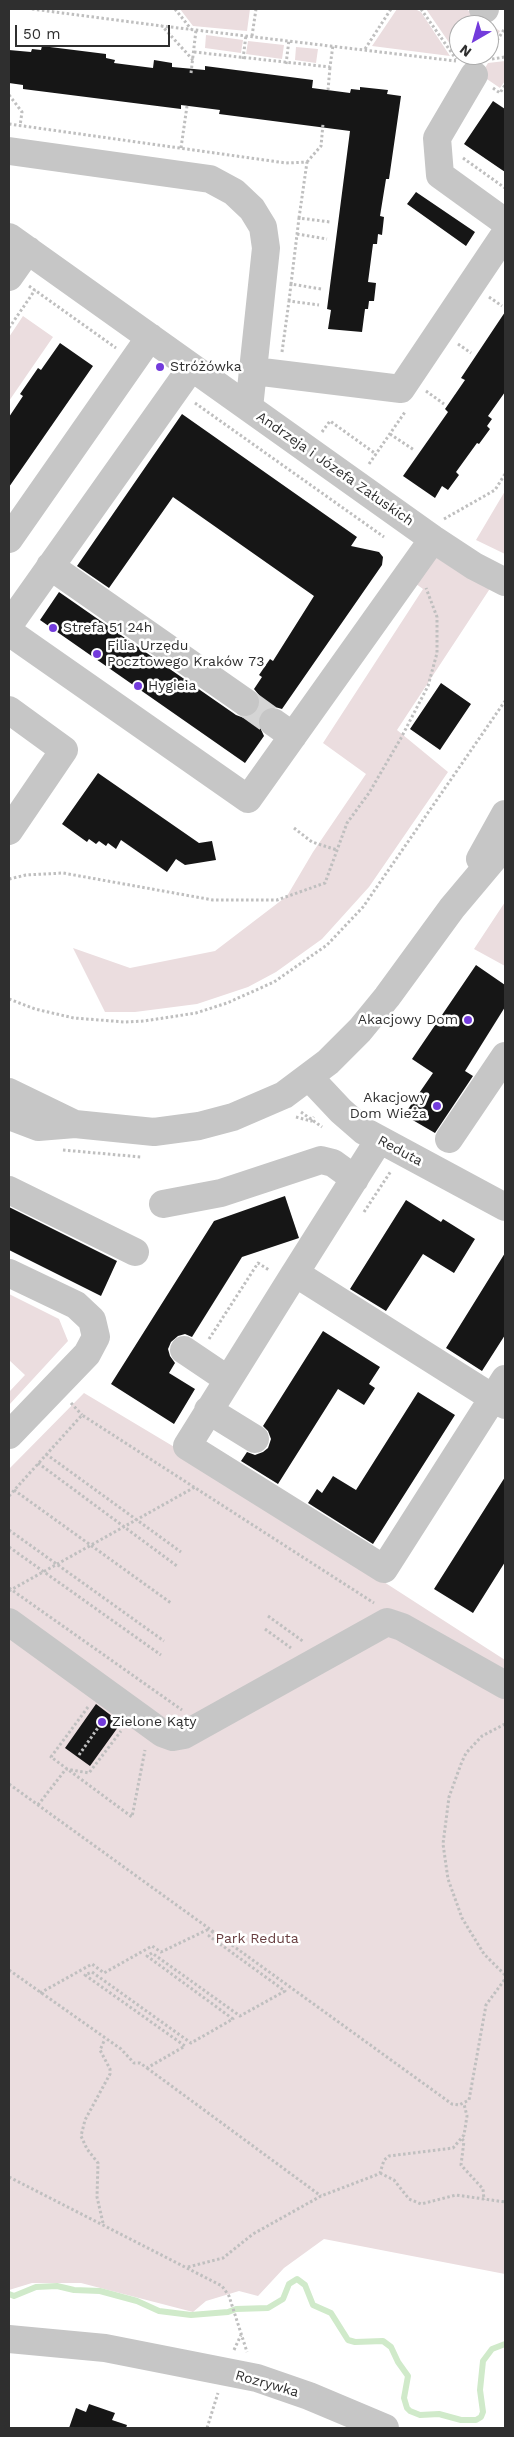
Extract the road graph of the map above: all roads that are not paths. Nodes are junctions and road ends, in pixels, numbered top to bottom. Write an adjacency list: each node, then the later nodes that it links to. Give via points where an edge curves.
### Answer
1 (480, 68): 3 (street, via 437,138 440,175)
2 (9, 151): 9 (street, Andrzeja i Józefa Załuskich, via 210,179 234,192 252,209 263,227 266,248)
3 (505, 222)
4 (505, 234): 9 (street, via 411,389)
5 (18, 243): 6 (street); 7 (street)
6 (9, 277)
7 (150, 337): 8 (street); 12 (street)
8 (191, 368): 10 (street); 13 (street)
9 (254, 372): 10 (street, Andrzeja i Józefa Załuskich)
10 (249, 408): 11 (street, Andrzeja i Józefa Załuskich, via 356,484)
11 (435, 531): 14 (street, Andrzeja i Józefa Załuskich, via 474,566); 16 (street, via 411,570 283,729 248,799)
12 (9, 539)
13 (50, 566): 15 (street); 17 (street)
14 (505, 582)
15 (9, 625)
16 (9, 632)
17 (245, 702)
18 (9, 710): 20 (street, via 64,750)
19 (505, 814): 22 (street)
20 (9, 831)
21 (505, 845): 22 (street)
22 (452, 908): 24 (street, via 373,1015 344,1047)
23 (505, 1056): 29 (street)
24 (309, 1077): 27 (street, via 284,1095 252,1110 199,1126 154,1132); 28 (street, Reduta, via 350,1120)
25 (9, 1092): 27 (street)
26 (9, 1116): 27 (street, via 38,1127)
27 (75, 1124)
28 (379, 1140): 30 (street); 32 (street, Reduta)
29 (449, 1140)
30 (355, 1179): 33 (street, via 334,1162 321,1160 221,1193); 36 (street)
31 (9, 1190): 34 (street)
32 (503, 1201)
33 (163, 1204)
34 (135, 1252)
35 (9, 1273): 41 (street, via 76,1305 92,1320 96,1337 87,1354)
36 (295, 1273): 38 (street); 39 (street)
37 (184, 1350): 38 (street)
38 (227, 1379): 40 (street)
39 (501, 1394): 40 (street, via 384,1569 187,1446)
40 (208, 1410): 42 (street)
41 (9, 1435)
42 (255, 1439)
43 (9, 1622): 44 (street, via 162,1733 173,1737 184,1735 380,1624 394,1623)
44 (505, 1685)
45 (9, 2339): 46 (street, Rozrywka, via 105,2348 257,2378)
46 (385, 2428)

